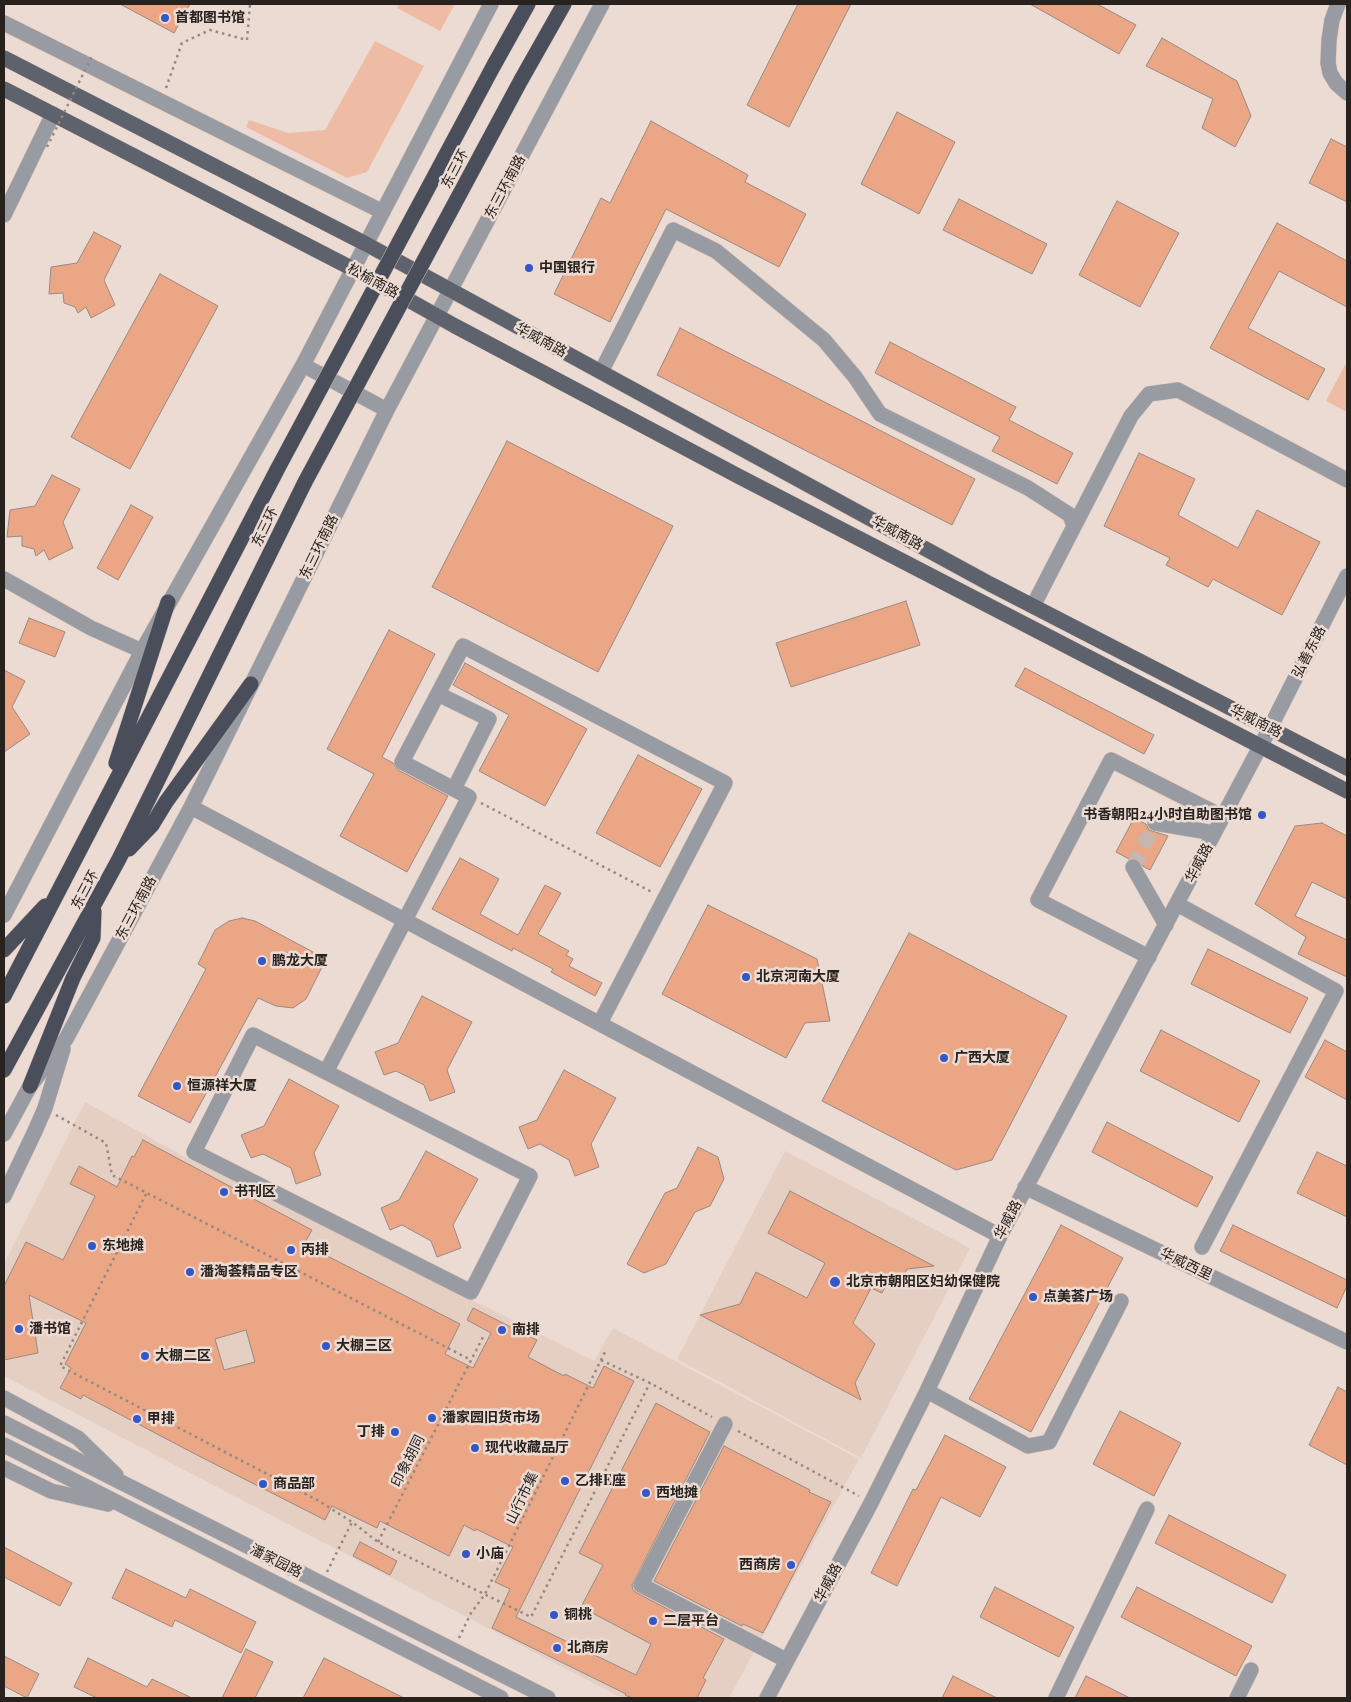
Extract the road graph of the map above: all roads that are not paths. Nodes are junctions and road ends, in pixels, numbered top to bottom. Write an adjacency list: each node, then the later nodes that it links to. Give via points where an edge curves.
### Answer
1 (491, 4): 11 (street)
2 (528, 4): 35 (highway, 东三环, bridge, via 278,468)
3 (564, 4): 40 (highway, 东三环, bridge, via 305,482)
4 (602, 4): 15 (street, 东三环南路)
5 (1338, 4): 9 (street, via 1332,20 1328,62 1336,83)
6 (4, 23): 11 (street)
7 (4, 58): 13 (main road, 松榆南路)
8 (4, 89): 10 (main road, 松榆南路)
9 (1347, 93)
10 (53, 114): 12 (street); 14 (main road, 松榆南路)
11 (383, 212): 13 (street)
12 (4, 215)
13 (366, 244): 14 (street); 15 (main road, 松榆南路)
14 (353, 269): 16 (main road, 松榆南路); 17 (street)
15 (451, 290): 16 (street, 东三环南路); 18 (main road, 华威南路)
16 (437, 316): 19 (street, 东三环南路); 20 (main road, 松榆南路)
17 (303, 365): 19 (street); 25 (street)
18 (600, 372): 22 (street, via 673,230 716,251 824,340 880,414 1028,488 1070,515); 26 (main road, 华威南路)
19 (387, 410): 28 (street, 东三环南路)
20 (740, 477): 31 (main road, 华威南路)
21 (1347, 480): 22 (street, via 1178,390 1149,394 1131,416)
22 (1074, 526): 26 (street)
23 (1347, 576): 30 (street, 弘善东路)
24 (4, 579): 27 (street, via 91,628)
25 (168, 602): 27 (street); 35 (highway)
26 (1033, 606): 30 (main road, 华威南路)
27 (142, 651): 45 (street)
28 (252, 684): 36 (street, 东三环南路); 40 (highway, via 152,825)
29 (438, 694): 33 (street, via 489,719); 33 (street, via 402,762); 51 (street, via 463,646 725,783)
30 (1270, 728): 31 (street, 弘善东路); 32 (main road, 华威南路)
31 (1260, 747): 34 (main road, 华威南路); 37 (street, 华威路)
32 (1347, 768)
33 (454, 789): 46 (street, via 469,797)
34 (1347, 791)
35 (102, 805): 42 (highway, 东三环)
36 (191, 807): 46 (street); 52 (street, 东三环南路)
37 (1223, 817): 39 (street, 华威路); 49 (street, via 1111,760 1106,768 1038,900)
38 (1155, 823): 39 (street)
39 (1214, 833): 43 (street, 华威路)
40 (119, 860): 44 (highway, 东三环)
41 (1133, 867): 47 (street)
42 (58, 893): 48 (highway); 50 (highway, 东三环)
43 (1177, 904): 47 (street, 华威路); 60 (street, via 1336,991)
44 (94, 907): 53 (highway, 东三环); 55 (highway, via 92,938)
45 (4, 915)
46 (404, 920): 51 (street); 54 (street)
47 (1166, 925): 49 (street, 华威路)
48 (4, 950)
49 (1149, 958): 57 (street, 华威路)
50 (4, 996)
51 (600, 1024): 59 (street)
52 (66, 1039): 55 (street, 东三环南路); 58 (street, via 45,1108)
53 (4, 1070)
54 (326, 1072): 54 (street, via 530,1176 471,1292 194,1152 253,1035)
55 (30, 1086): 56 (street, 东三环南路)
56 (4, 1134)
57 (1026, 1187): 59 (street, 华威路); 62 (street, 华威西里)
58 (4, 1196)
59 (1000, 1236): 63 (street, 华威路)
60 (1202, 1247)
61 (1121, 1301): 63 (street, via 1049,1442 1028,1446)
62 (1347, 1342)
63 (927, 1391): 72 (street, 华威路)
64 (4, 1398): 69 (street, via 78,1438)
65 (4, 1424): 69 (street, 潘家园路)
66 (725, 1424): 72 (street, via 641,1585)
67 (4, 1445): 71 (street, 潘家园路)
68 (4, 1468): 71 (street, via 51,1491)
69 (128, 1486): 75 (street, 潘家园路)
70 (1148, 1508): 77 (street)
71 (133, 1510): 74 (street, 潘家园路)
72 (786, 1660): 76 (street, 华威路)
73 (1251, 1670): 78 (street)
74 (501, 1698)
75 (548, 1698)
76 (767, 1698)
77 (1056, 1698)
78 (1237, 1698)

